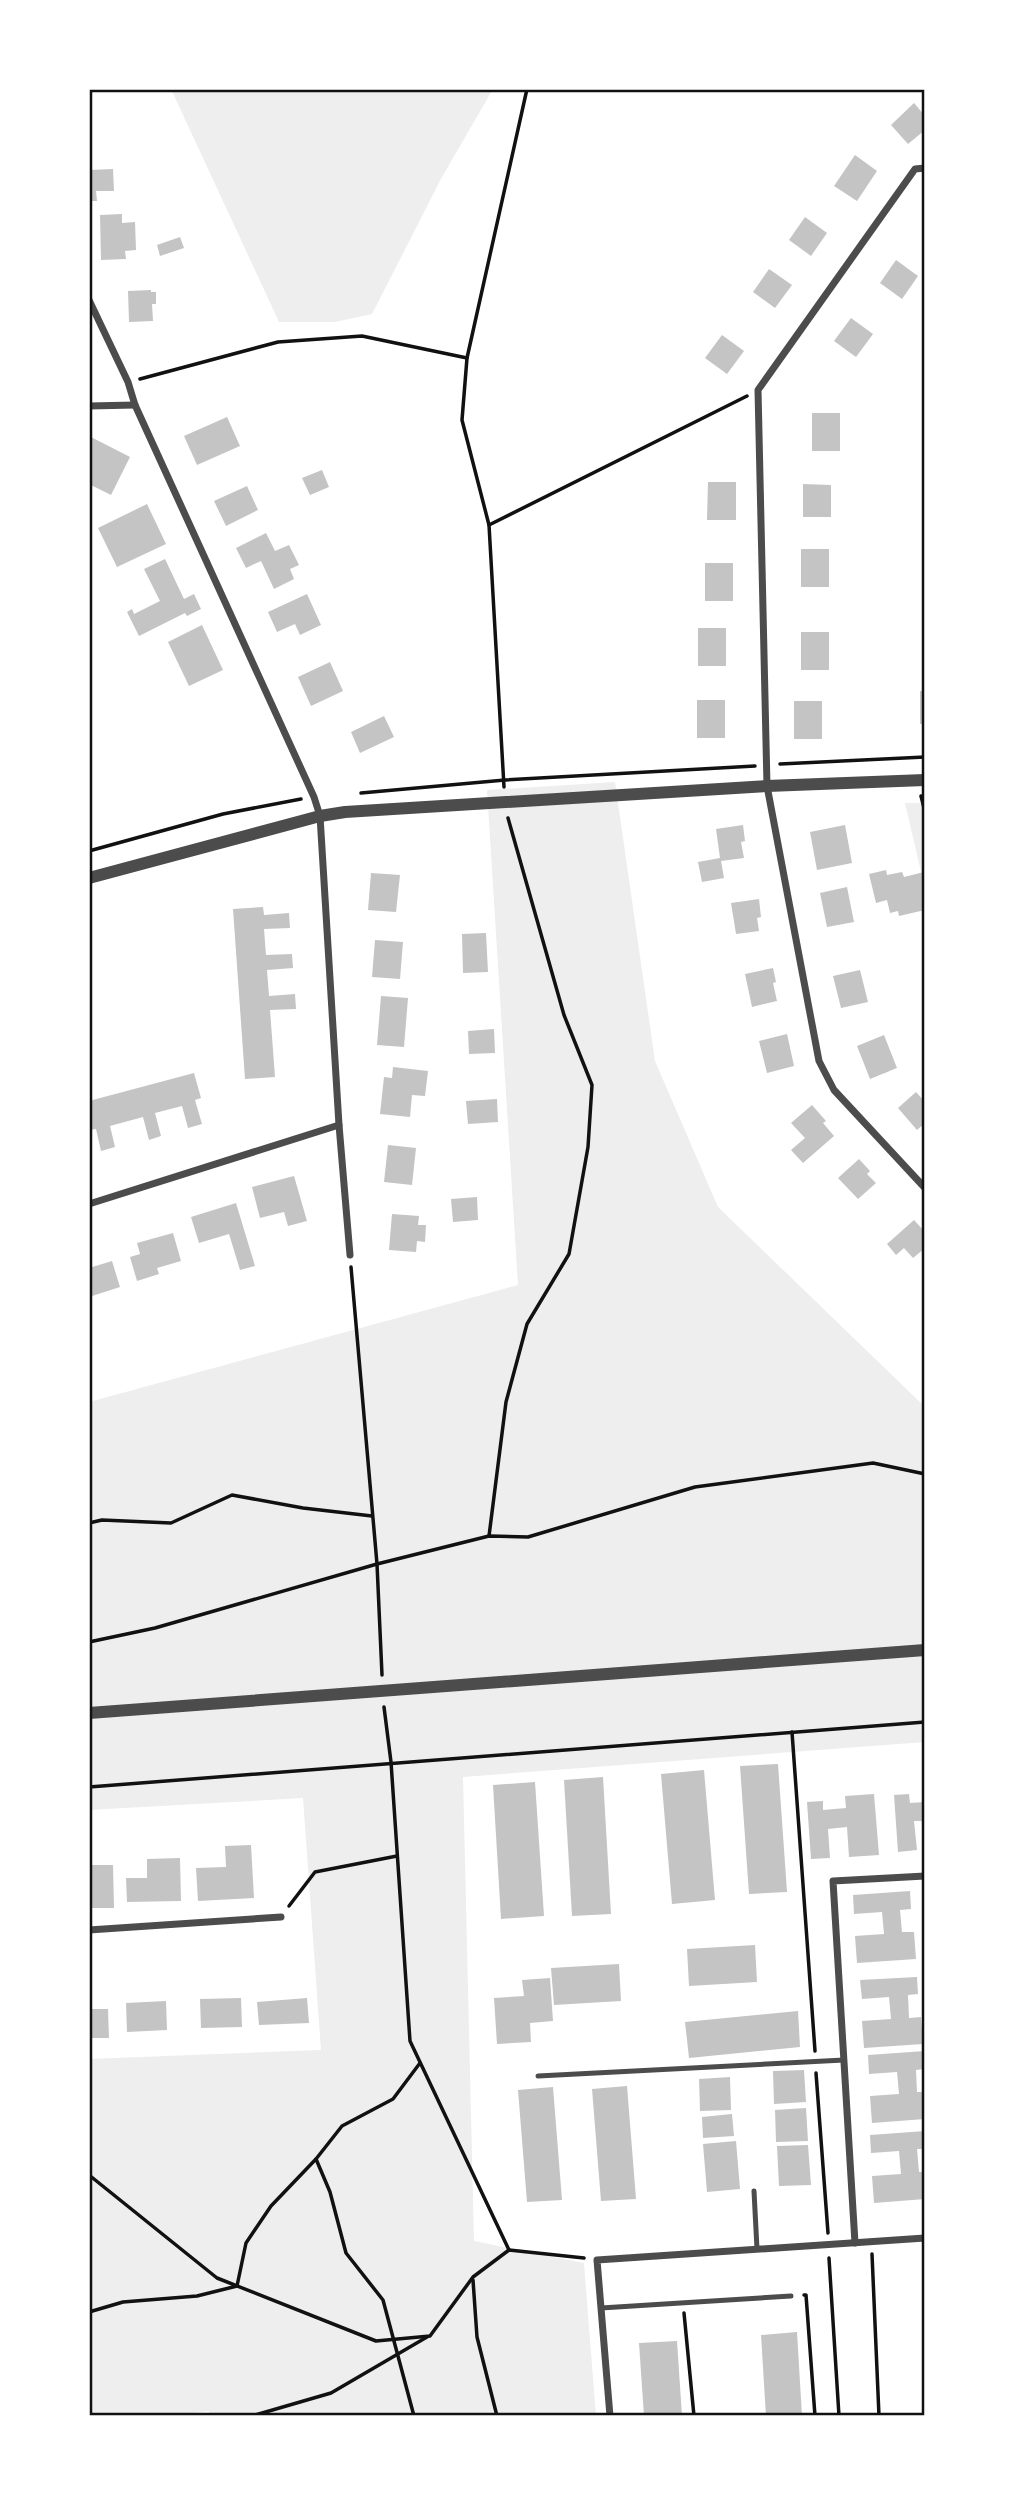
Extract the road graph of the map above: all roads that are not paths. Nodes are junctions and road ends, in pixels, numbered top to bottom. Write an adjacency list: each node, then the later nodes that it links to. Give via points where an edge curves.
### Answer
1 (925, 168): 6 (street, via 915,169 758,390)
2 (89, 300): 3 (street)
3 (135, 405): 4 (street); 7 (street)
4 (89, 407)
5 (925, 780): 6 (street)
6 (767, 786): 7 (street); 10 (street, via 819,1061 834,1090)
7 (320, 816): 8 (street); 9 (street)
8 (89, 878)
9 (338, 1125): 11 (street); 12 (street)
10 (925, 1188)
11 (89, 1204)
12 (350, 1255)
13 (925, 1650): 14 (street)
14 (89, 1713)
15 (925, 1875): 18 (street, via 833,1881)
16 (281, 1916): 17 (street)
17 (89, 1930)
18 (844, 2060): 19 (lane); 22 (street)
19 (538, 2076)
20 (754, 2191): 23 (lane)
21 (925, 2238): 22 (street)
22 (855, 2243): 23 (street)
23 (757, 2249): 25 (street, via 597,2260)
24 (791, 2296): 25 (lane)
25 (601, 2308): 26 (street)
26 (610, 2416)

